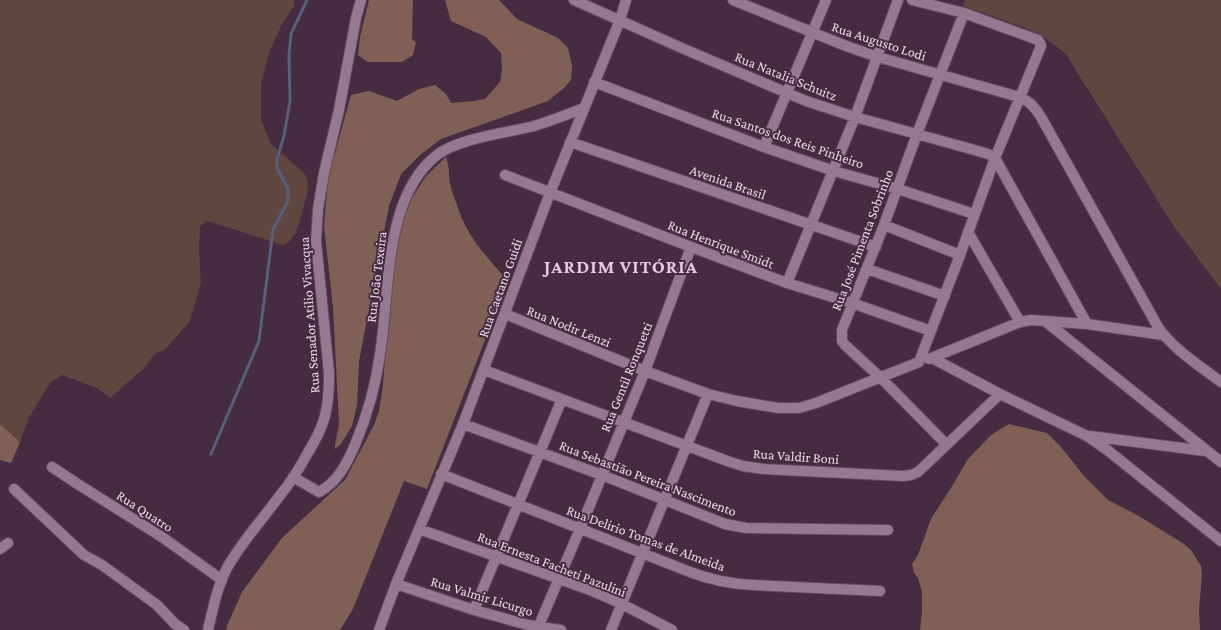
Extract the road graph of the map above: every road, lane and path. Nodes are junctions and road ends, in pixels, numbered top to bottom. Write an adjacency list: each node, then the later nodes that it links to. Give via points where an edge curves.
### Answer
1 (361, 0): 63 (street, Rua Senador Atilio Vivacqua, via 318,208 316,241 329,372 328,402 316,439)
2 (574, 0): 9 (street, Rua Natalia Schuitz)
3 (626, 0): 9 (street, Rua Caetano Guidi)
4 (733, 0): 10 (street, Rua Augusto Lodi)
5 (826, 0): 10 (street)
6 (898, 0): 11 (street)
7 (912, 0): 8 (street)
8 (964, 13): 12 (street, Rua José Pimenta Sobrinho); 15 (street, via 1040,43)
9 (620, 20): 13 (street, Rua Caetano Guidi); 14 (street, Rua Natalia Schuitz)
10 (812, 32): 11 (street, Rua Augusto Lodi); 14 (street)
11 (878, 57): 12 (street, Rua Augusto Lodi); 17 (street)
12 (940, 74): 15 (street, Rua Augusto Lodi); 18 (street, Rua José Pimenta Sobrinho)
13 (594, 82): 16 (street, Rua Caetano Guidi); 20 (street, Rua Santos dos Reis Pinheiro)
14 (787, 93): 17 (street, Rua Natalia Schuitz); 20 (street)
15 (1019, 97): 21 (street); 42 (street, via 1042,116)
16 (584, 108): 19 (street, Rua Caetano Guidi); 63 (street, Rua João Texeira, via 536,125 455,145 427,164 414,182 398,220 391,253 380,356 369,404 350,456 333,483 320,492)
17 (855, 117): 18 (street, Rua Natalia Schuitz); 22 (street)
18 (917, 134): 21 (street, Rua Natalia Schuitz); 24 (street, Rua José Pimenta Sobrinho)
19 (570, 142): 25 (street, Rua Caetano Guidi); 27 (street, Avenida Brasil)
20 (764, 147): 22 (street, Rua Santos dos Reis Pinheiro)
21 (995, 158): 26 (street); 40 (street)
22 (834, 171): 24 (street, Rua Santos dos Reis Pinheiro); 27 (street)
23 (505, 175): 25 (street, Rua Henrique Smidt)
24 (898, 189): 26 (street, Rua Santos dos Reis Pinheiro); 28 (street, Rua José Pimenta Sobrinho)
25 (550, 193): 30 (street, Rua Henrique Smidt); 37 (street, Rua Caetano Guidi)
26 (974, 214): 29 (street)
27 (810, 225): 31 (street, Avenida Brasil); 34 (street)
28 (884, 225): 31 (street, Rua José Pimenta Sobrinho); 32 (street)
29 (968, 232): 32 (street); 39 (street)
30 (691, 247): 34 (street, Rua Henrique Smidt); 46 (street, Rua Gentil Ronquetti)
31 (876, 247): 33 (street, Rua José Pimenta Sobrinho)
32 (960, 255): 35 (street)
33 (867, 269): 35 (street); 36 (street, Rua José Pimenta Sobrinho)
34 (787, 283): 36 (street, Rua Henrique Smidt)
35 (945, 296): 41 (street)
36 (852, 303): 41 (street, Rua Henrique Smidt); 47 (street, Rua José Pimenta Sobrinho, via 842,330 842,341)
37 (505, 314): 45 (street, Rua Caetano Guidi); 46 (street, Rua Nodir Lenzi)
38 (1045, 320): 39 (street, Rua Nodir Lenzi); 40 (street, Rua Nodir Lenzi); 57 (street)
39 (1020, 322): 43 (street, Rua Nodir Lenzi)
40 (1087, 324): 42 (street, Rua Nodir Lenzi)
41 (931, 331): 44 (street)
42 (1163, 335): 48 (street)
43 (932, 358): 44 (street, Rua Nodir Lenzi); 50 (street)
44 (919, 362): 47 (street, Rua Nodir Lenzi)
45 (484, 370): 51 (street, Rua Valdir Boni); 53 (street, Rua Caetano Guidi)
46 (645, 371): 49 (street, Rua Nodir Lenzi); 52 (street, Rua Gentil Ronquetti)
47 (881, 378): 49 (street, Rua Nodir Lenzi, via 798,408 778,408); 55 (street, Rua José Pimenta Sobrinho)
48 (1221, 382)
49 (708, 394): 56 (street)
50 (1000, 394): 54 (street); 55 (street, Rua Valdir Boni)
51 (562, 399): 52 (street, Rua Valdir Boni); 58 (street)
52 (623, 422): 56 (street, Rua Valdir Boni); 62 (street, Rua Gentil Ronquetti)
53 (463, 424): 58 (street, Rua Sebastião Pereira Nascimento); 61 (street, Rua Caetano Guidi)
54 (1088, 436): 57 (street); 70 (street)
55 (946, 444): 56 (street, Rua Valdir Boni, via 918,472 903,476 752,468)
56 (687, 446): 65 (street)
57 (1206, 451): 59 (street)
58 (540, 452): 62 (street, Rua Sebastião Pereira Nascimento); 66 (street)
59 (1221, 462)
60 (52, 467): 74 (street, Rua Quatro, via 162,537)
61 (441, 474): 66 (street, Rua Delirio Tomas de Almeida); 68 (street, Rua Caetano Guidi)
62 (602, 475): 65 (street, Rua Sebastião Pereira Nascimento); 67 (street, Rua Gentil Ronquetti)
63 (292, 477): 74 (street, Rua Senador Atilio Vivacqua, via 246,538)
64 (14, 489): 80 (street, via 84,555 158,605)
65 (664, 500): 69 (street, Rua Sebastião Pereira Nascimento, via 738,527); 71 (street)
66 (518, 504): 67 (street, Rua Delirio Tomas de Almeida); 72 (street)
67 (580, 529): 71 (street, Rua Delirio Tomas de Almeida); 73 (street, Rua Gentil Ronquetti)
68 (419, 530): 72 (street, Rua Ernesta Facheti Pazulini); 75 (street, Rua Caetano Guidi)
69 (888, 530)
70 (1221, 541)
71 (643, 554): 76 (street, Rua Delirio Tomas de Almeida, via 703,577 734,584); 77 (street)
72 (496, 557): 73 (street, Rua Ernesta Facheti Pazulini); 78 (street)
73 (559, 579): 77 (street, Rua Ernesta Facheti Pazulini); 79 (street, Rua Gentil Ronquetti)
74 (222, 580): 81 (street, Rua Senador Atilio Vivacqua)
75 (396, 584): 78 (street, Rua Valmir Licurgo); 82 (street, Rua Caetano Guidi)
76 (880, 591)
77 (622, 604): 84 (street); 85 (street, Rua Ernesta Facheti Pazulini)
78 (474, 610): 79 (street, Rua Valmir Licurgo)
79 (538, 629): 83 (street, Rua Valmir Licurgo)
80 (184, 630)
81 (208, 630)
82 (379, 630)
83 (561, 630)
84 (612, 630)
85 (672, 630)

